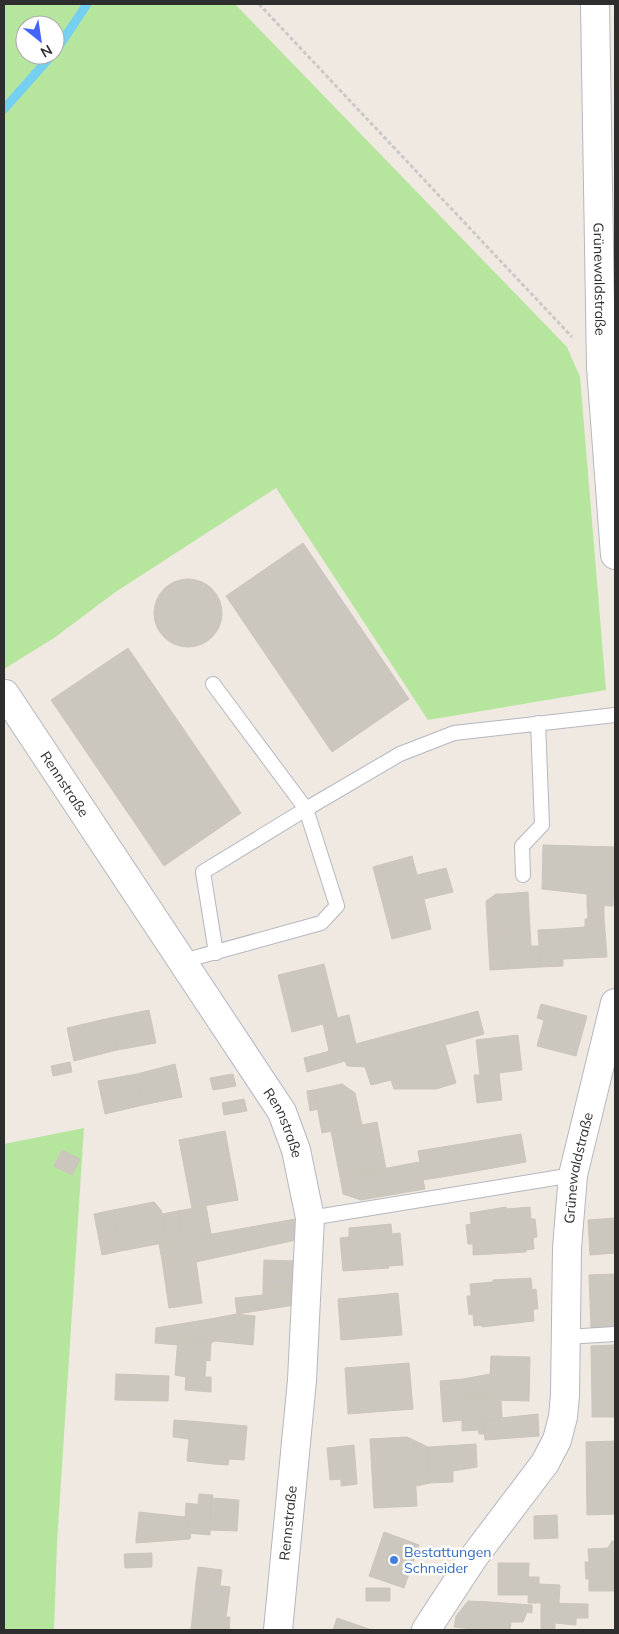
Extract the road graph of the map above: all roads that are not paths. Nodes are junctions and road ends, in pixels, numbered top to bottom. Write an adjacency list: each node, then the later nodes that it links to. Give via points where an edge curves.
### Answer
1 (595, 4): 2 (street, Grünewaldstraße, via 601,367)
2 (615, 555)
3 (213, 684): 7 (lane)
4 (5, 694): 10 (street, Rennstraße)
5 (615, 715): 6 (lane)
6 (538, 723): 7 (lane, via 454,733 400,754); 8 (lane, via 542,825 522,846)
7 (306, 809): 9 (lane, via 203,872); 9 (lane, via 337,906 321,923)
8 (524, 876)
9 (216, 953): 10 (lane)
10 (183, 961): 13 (street, Rennstraße, via 282,1112 296,1150)
11 (615, 1003): 12 (street, Grünewaldstraße)
12 (573, 1175): 13 (lane); 15 (street, Grünewaldstraße, via 567,1248)
13 (310, 1218): 16 (street, Rennstraße, via 302,1380)
14 (615, 1334): 15 (lane)
15 (566, 1337): 17 (street, Grünewaldstraße, via 565,1395 557,1440 545,1463 474,1558)
16 (278, 1630)
17 (426, 1630)

